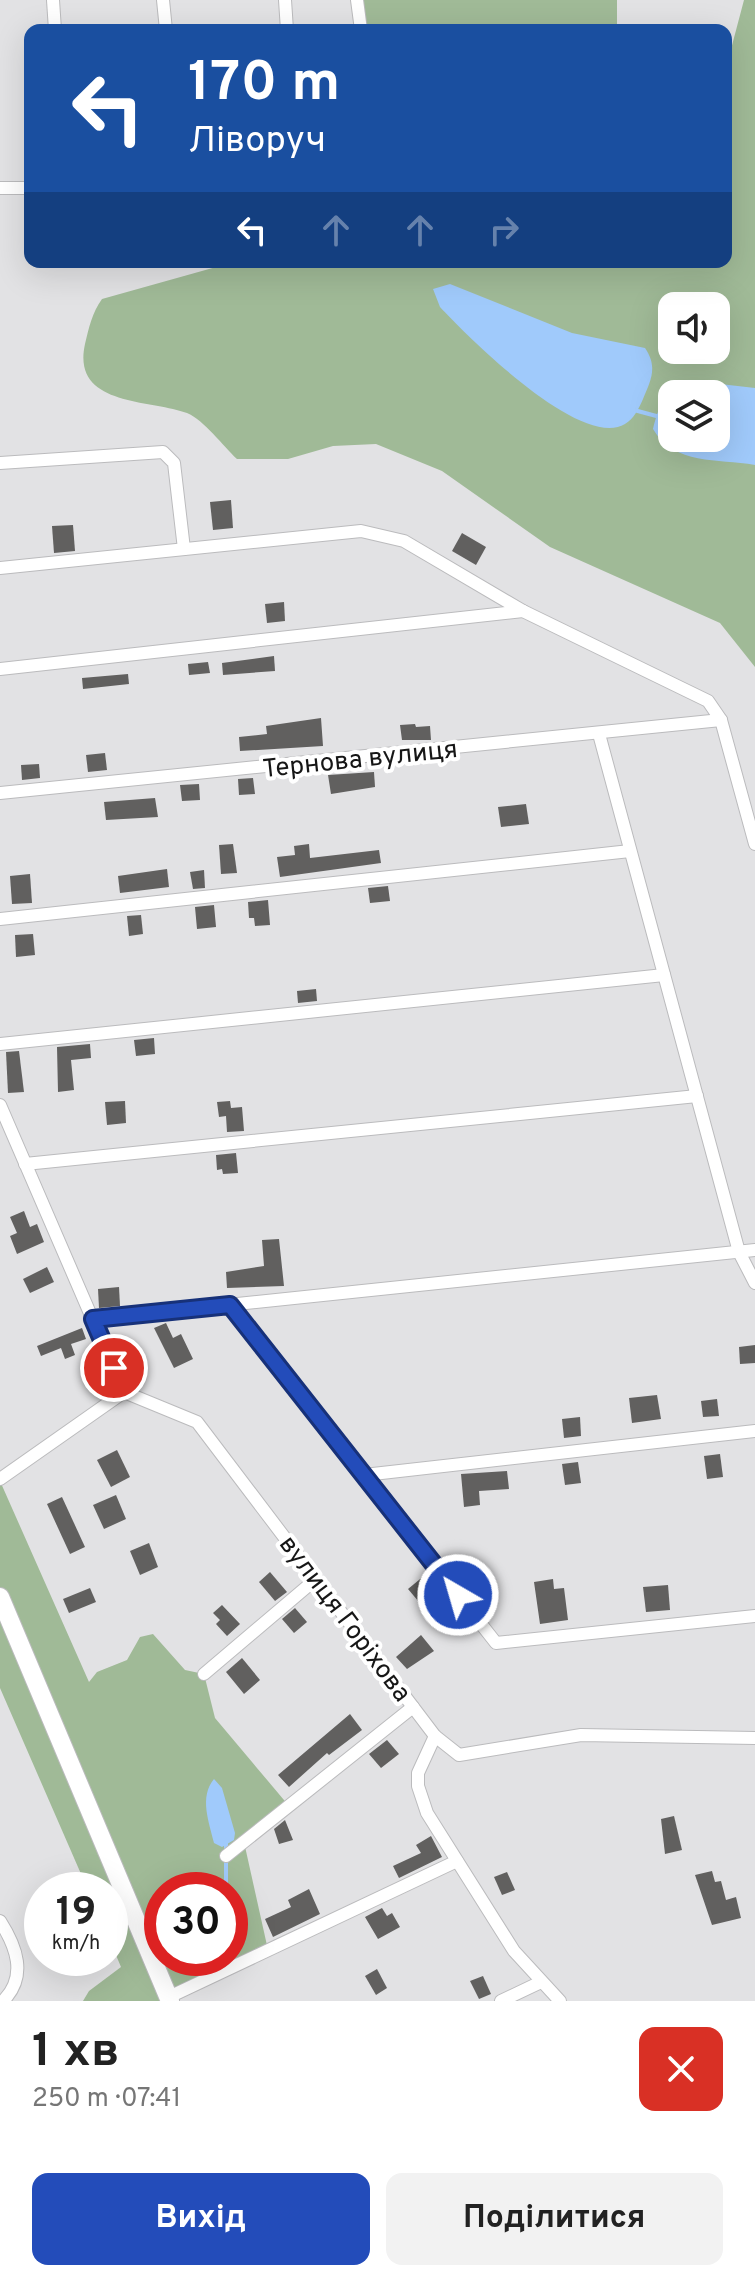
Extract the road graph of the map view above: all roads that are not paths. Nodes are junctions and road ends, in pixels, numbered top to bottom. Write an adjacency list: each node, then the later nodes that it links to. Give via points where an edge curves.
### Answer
1 (53, 0): 5 (street)
2 (163, 0): 6 (street)
3 (285, 0): 7 (street)
4 (357, 0): 8 (street)
5 (55, 24)
6 (165, 24)
7 (287, 24)
8 (360, 24)
9 (0, 188): 10 (street)
10 (24, 188)
11 (0, 463): 12 (street, via 163,452 174,463)
12 (184, 549): 13 (street); 14 (street, via 377,532 404,541)
13 (0, 568)
14 (523, 611): 15 (street); 16 (street, via 708,701)
15 (0, 669)
16 (721, 720): 17 (street, Тернова вулиця); 19 (street)
17 (599, 734): 18 (street, Тернова вулиця); 20 (street)
18 (0, 793)
19 (755, 844)
20 (630, 851): 21 (street); 22 (street)
21 (0, 919)
22 (664, 975): 23 (street); 24 (street)
23 (0, 1044)
24 (697, 1096): 26 (street); 28 (street)
25 (0, 1105): 26 (street)
26 (25, 1164): 31 (street)
27 (755, 1250): 28 (street)
28 (739, 1252): 29 (street); 30 (street)
29 (755, 1283)
30 (230, 1305): 31 (street); 34 (street)
31 (93, 1319): 32 (street)
32 (124, 1392): 35 (street); 36 (street, вулиця Горіхова, via 197,1422)
33 (755, 1431): 34 (street)
34 (364, 1475): 38 (street, via 496,1643)
35 (0, 1479)
36 (316, 1579): 39 (street); 40 (street, вулиця Горіхова)
37 (0, 1597): 47 (street)
38 (755, 1616)
39 (204, 1674)
40 (413, 1707): 41 (street, вулиця Горіхова); 43 (street)
41 (435, 1736): 42 (street, вулиця Горіхова, via 459,1755 581,1735); 44 (street, via 420,1764 418,1786 427,1813)
42 (755, 1738)
43 (226, 1856)
44 (457, 1861): 46 (street, via 514,1951); 47 (street)
45 (0, 1921): 48 (street, via 13,1941 18,1963 15,1984)
46 (541, 1982): 49 (street); 50 (street)
47 (170, 1999)
48 (3, 2001)
49 (501, 2001)
50 (560, 2001)

